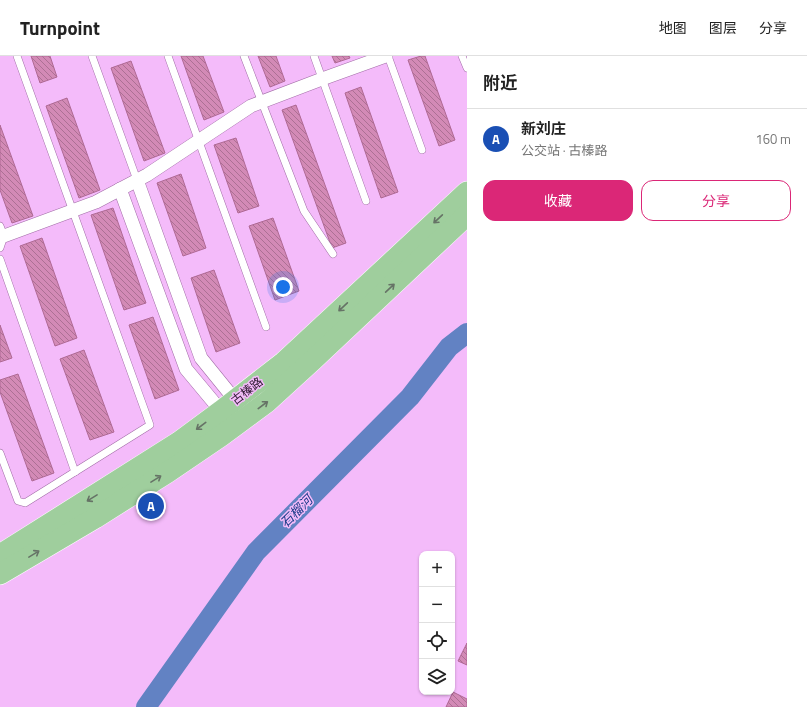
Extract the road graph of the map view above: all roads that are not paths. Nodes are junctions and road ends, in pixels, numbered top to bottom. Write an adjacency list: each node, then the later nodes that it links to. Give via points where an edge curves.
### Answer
1 (17, 56): 17 (lane)
2 (92, 56): 13 (lane)
3 (168, 56): 11 (lane)
4 (244, 56): 10 (lane)
5 (314, 56): 9 (lane)
6 (387, 56): 9 (street); 12 (lane)
7 (462, 56): 8 (lane)
8 (467, 68)
9 (322, 79): 10 (street); 16 (lane)
10 (261, 102): 11 (street); 20 (lane, via 304,211)
11 (199, 140): 13 (street); 22 (lane)
12 (422, 150)
13 (137, 180): 14 (street); 23 (street, via 201,358)
14 (120, 189): 17 (street, via 96,202); 23 (street, via 186,369)
15 (467, 192): 23 (main road, 古榛路, one-way to 23, via 284,362)
16 (366, 201)
17 (73, 210): 19 (street); 25 (lane, via 150,425)
18 (467, 215): 27 (main road, 古榛路, one-way to 18, via 168,472 267,402)
19 (1, 236)
20 (333, 254)
21 (0, 259): 25 (lane)
22 (266, 327)
23 (228, 406): 26 (main road, 古榛路, one-way to 26, via 179,442)
24 (0, 452): 25 (lane, via 18,501 25,503)
25 (75, 472)
26 (0, 555)
27 (0, 574)

